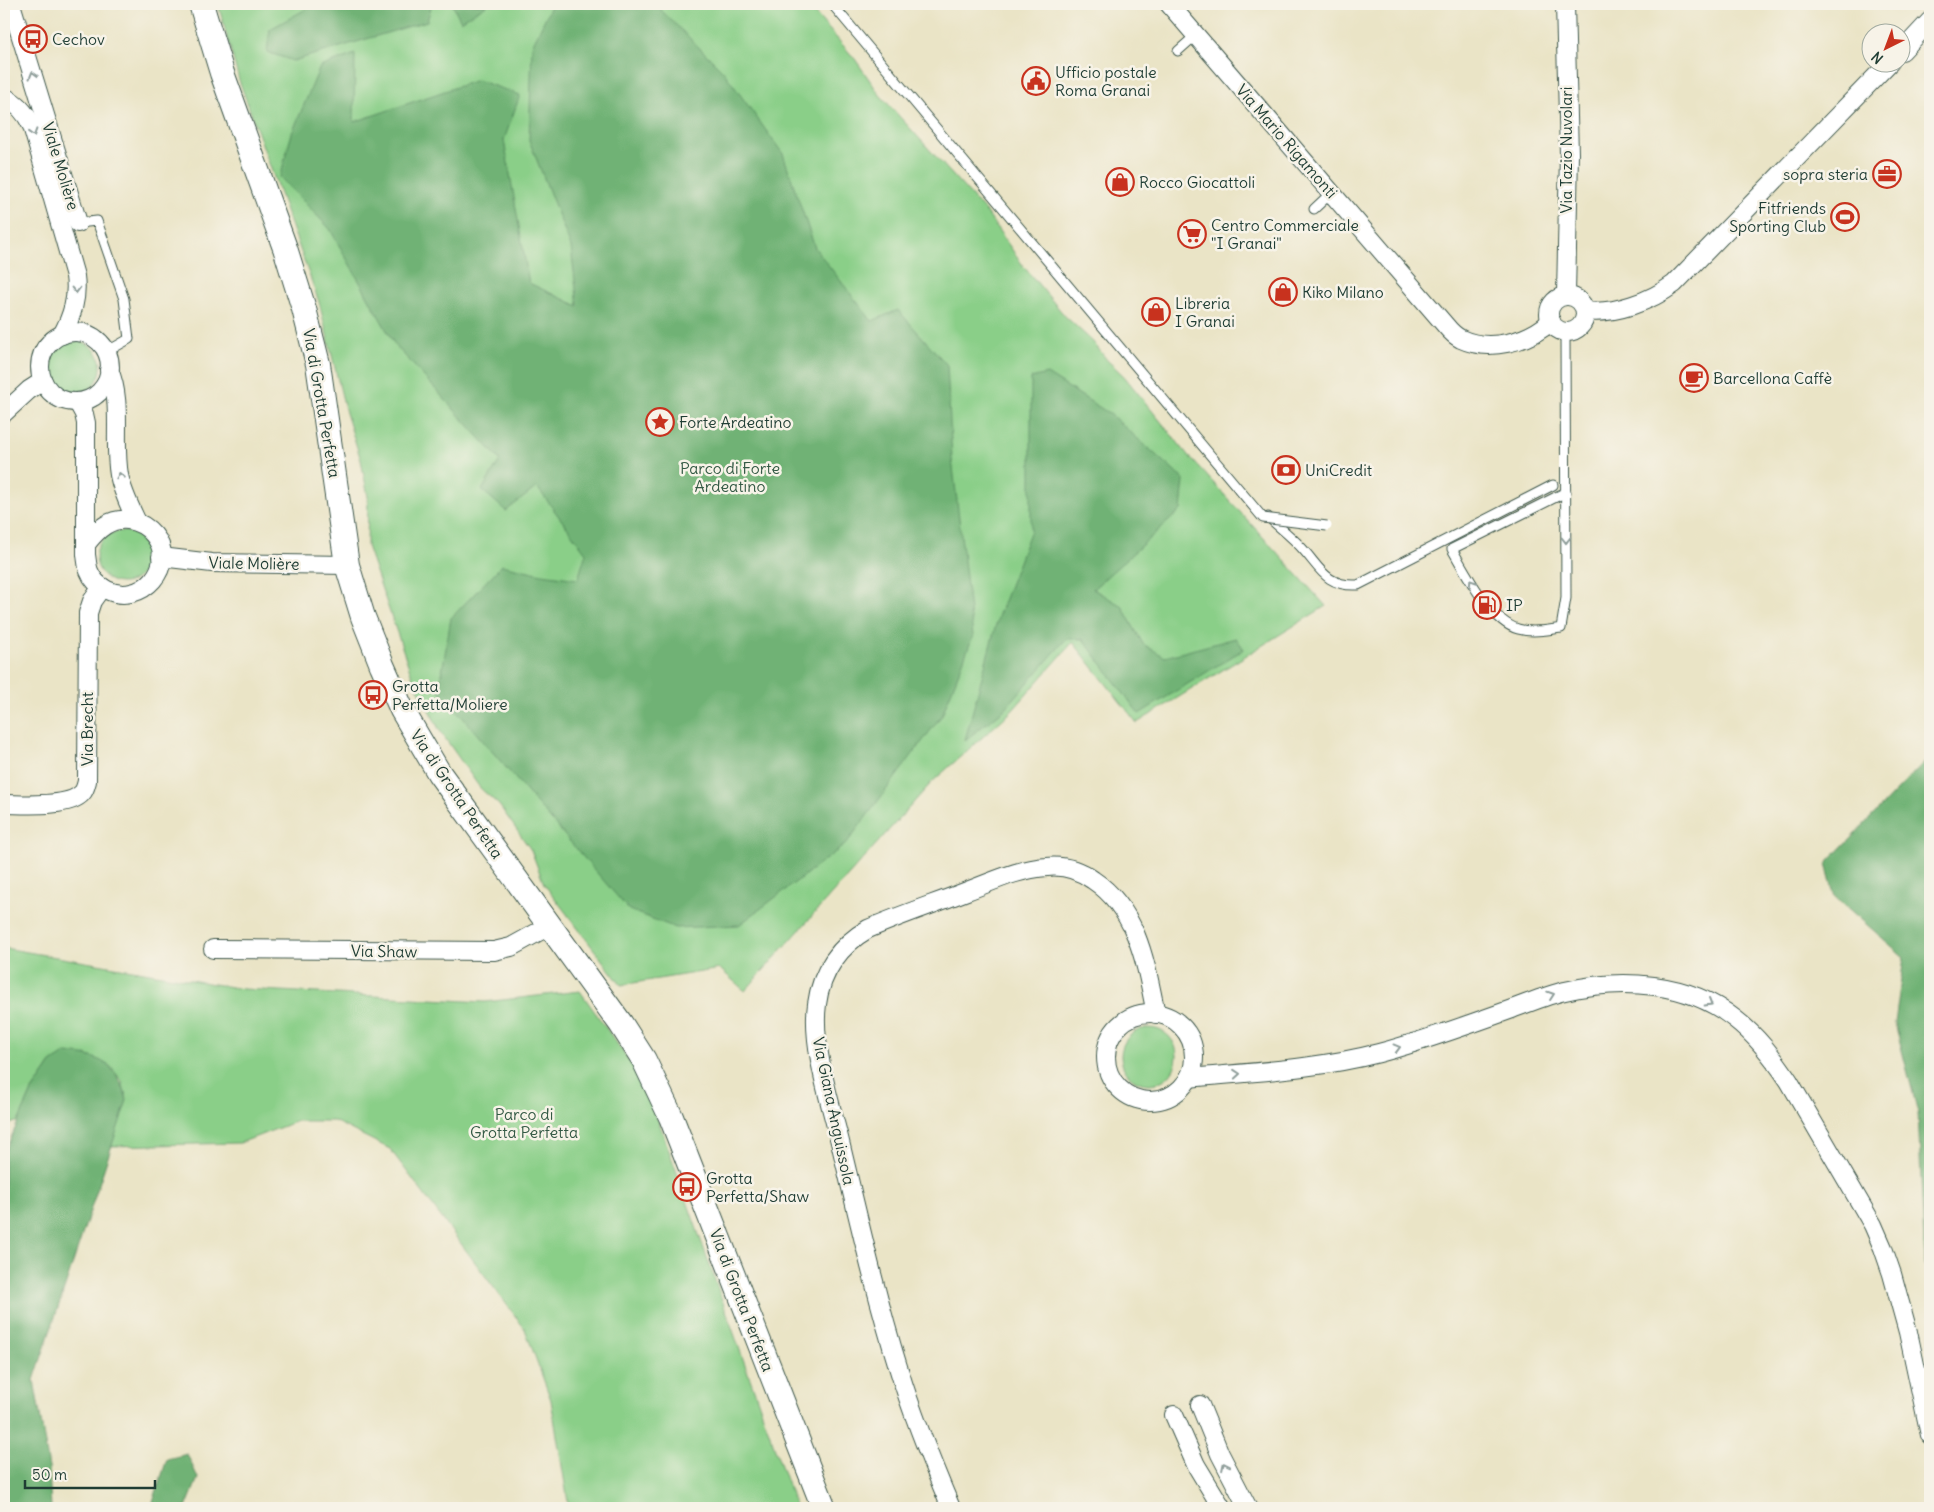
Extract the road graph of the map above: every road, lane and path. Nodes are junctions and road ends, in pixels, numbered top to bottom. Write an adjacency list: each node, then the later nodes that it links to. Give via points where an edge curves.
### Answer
1 (12, 4): 13 (street, Viale Molière, one-way to 1)
2 (201, 4): 34 (street, Via di Grotta Perfetta, via 304,309 318,364)
3 (832, 4): 31 (lane, bridge, via 1263,518)
4 (837, 4): 28 (lane, via 1256,506 1299,544 1325,576 1344,586 1358,585)
5 (1169, 4): 8 (street, Via Mario Rigamonti)
6 (1564, 4): 18 (street, Via Tazio Nuvolari, via 1569,154)
7 (1930, 21): 9 (street)
8 (1196, 35): 10 (lane); 15 (street, Via Mario Rigamonti)
9 (1912, 40)
10 (1178, 51)
11 (1880, 72): 19 (street, via 1674,284 1629,305)
12 (4, 97): 14 (street, Viale Molière, one-way to 14, via 16,104 28,119)
13 (68, 187): 14 (street); 17 (street, Viale Molière)
14 (51, 192): 22 (street, Viale Molière, one-way to 22, via 77,288 74,307)
15 (1331, 193): 16 (lane); 20 (street, Via Mario Rigamonti, via 1458,337 1498,344 1531,335)
16 (1314, 209)
17 (78, 222): 23 (lane, Viale Molière, via 97,221 124,299 129,340)
18 (1566, 295): 19 (street, via 1578,299); 20 (street, via 1550,307)
19 (1585, 311): 21 (street, via 1582,324 1572,332)
20 (1551, 321): 21 (street, via 1558,330)
21 (1565, 332): 29 (lane)
22 (62, 335): 23 (street, via 81,333 98,341); 25 (street, via 52,341 43,354 40,370)
23 (104, 348): 24 (street)
24 (109, 370): 26 (street, via 102,389); 30 (street, one-way to 24, via 118,473 115,385)
25 (43, 381): 26 (street, via 56,396); 27 (street)
26 (78, 403): 32 (street, via 86,424)
27 (4, 413)
28 (1553, 485)
29 (1566, 492): 29 (lane, one-way to 29, via 1566,598 1561,628 1518,630 1488,606 1452,549)
30 (138, 522): 32 (street, via 121,519 104,525); 33 (street, via 157,539)
31 (1326, 526)
32 (87, 543): 35 (street, via 89,571)
33 (161, 557): 34 (street, Viale Molière, via 212,563); 35 (street, via 158,573 138,592 113,593)
34 (347, 565): 37 (street, Via di Grotta Perfetta, via 371,638 392,690 414,732 449,787)
35 (102, 587): 36 (street, Via Brecht, via 88,612 87,781 84,792 73,799 44,804)
36 (4, 804)
37 (549, 926): 38 (street, Via Shaw, via 511,947 494,952); 44 (street, Via di Grotta Perfetta, via 616,1017 660,1092)
38 (213, 949)
39 (1156, 1014): 40 (street, via 1175,1021 1189,1037 1194,1058); 40 (street, via 1135,1016 1111,1036 1106,1057 1111,1077 1125,1093 1150,1101 1174,1094); 45 (street, Via Giana Anguissola, via 1146,965 1126,914 1100,884 1080,872 1062,867 1032,868 1009,874 868,929 842,949 823,979 817,1004 822,1067 865,1246 899,1371)
40 (1189, 1078): 43 (street, one-way to 43, via 1309,1067 1365,1056 1415,1043 1563,991 1594,985 1663,987 1700,998 1733,1017 1774,1058 1873,1225 1906,1323)
41 (1200, 1405): 47 (street, one-way to 41, via 1220,1454)
42 (1174, 1415): 46 (street, via 1196,1465)
43 (1930, 1435)
44 (824, 1508)
45 (951, 1508)
46 (1222, 1508)
47 (1248, 1508)

